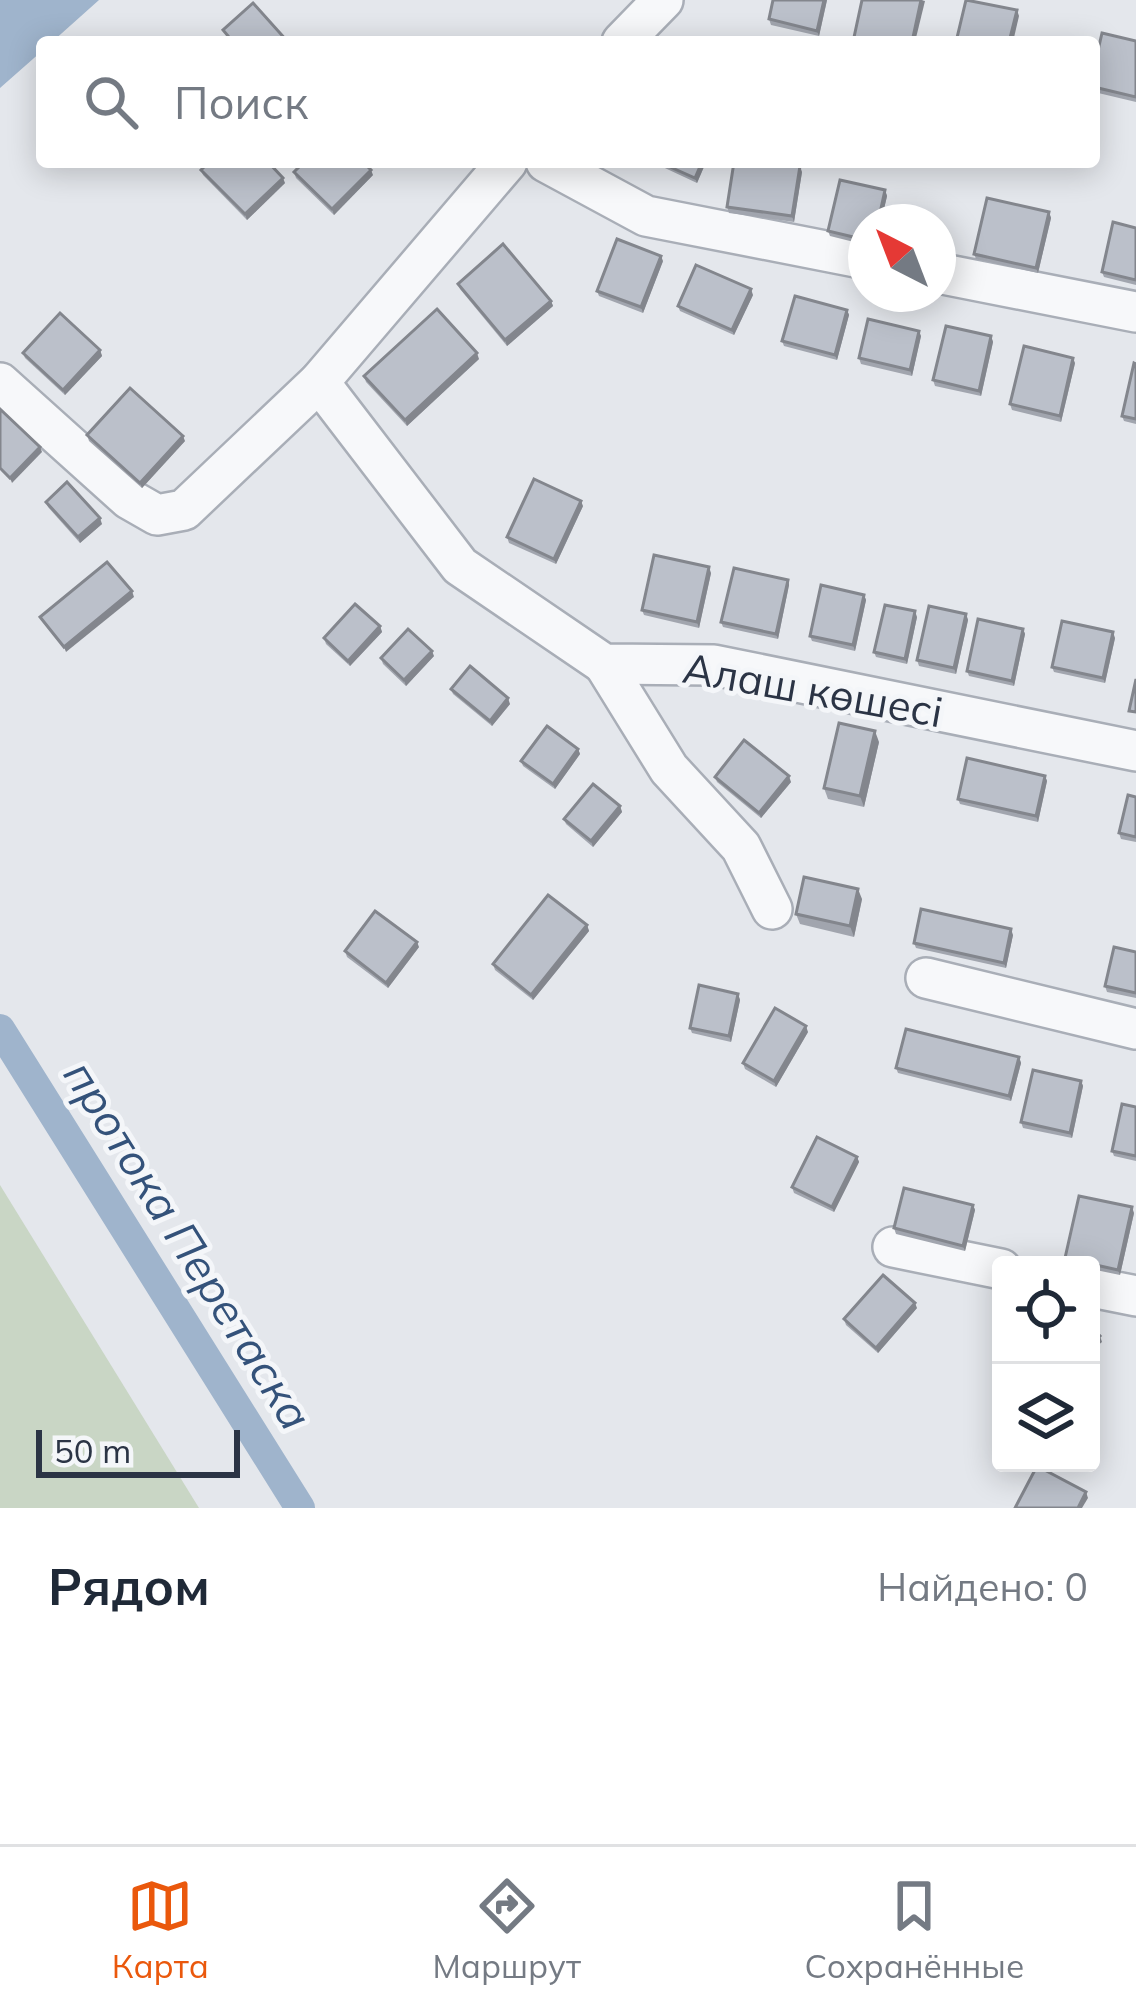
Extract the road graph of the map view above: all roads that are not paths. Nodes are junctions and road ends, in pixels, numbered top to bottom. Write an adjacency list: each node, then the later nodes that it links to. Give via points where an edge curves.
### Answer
1 (663, 0): 2 (street)
2 (628, 36)
3 (503, 168): 8 (street)
4 (557, 168): 5 (street, via 646,216)
5 (848, 255)
6 (956, 277): 7 (street)
7 (1136, 312)
8 (320, 382): 9 (street, via 184,510 158,515 129,499); 10 (street, via 460,566)
9 (0, 383)
10 (604, 664): 11 (street, Алаш көшесі, via 714,665); 12 (street, via 669,769 741,847)
11 (1136, 751)
12 (772, 909)
13 (926, 979): 14 (street)
14 (1136, 1028)
15 (893, 1247): 16 (street)
16 (992, 1267)
17 (1100, 1289): 18 (street)
18 (1136, 1296)

